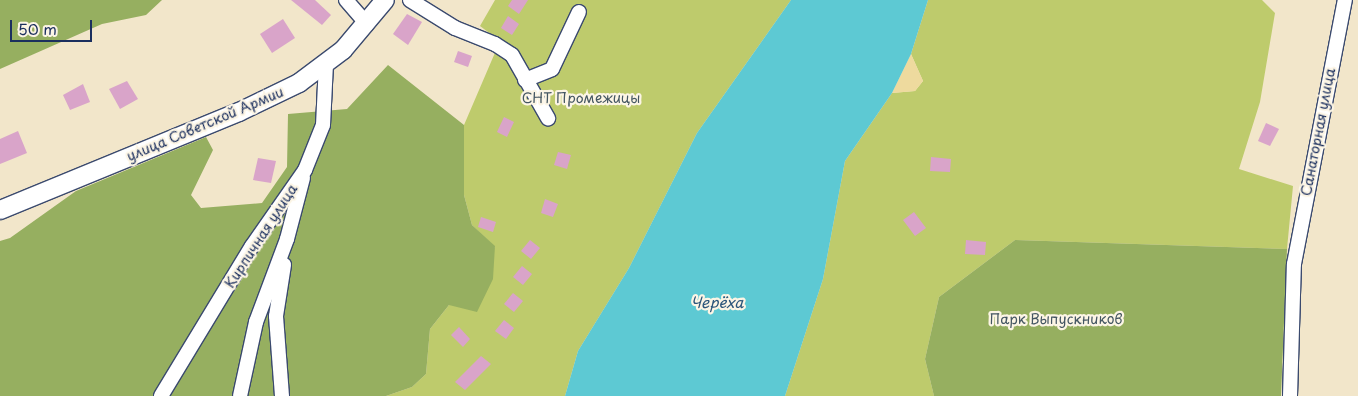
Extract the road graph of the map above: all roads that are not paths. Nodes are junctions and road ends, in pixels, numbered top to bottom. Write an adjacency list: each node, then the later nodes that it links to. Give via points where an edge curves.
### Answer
1 (346, 0): 6 (street)
2 (385, 0): 6 (main road, улица Советской Армии)
3 (410, 0): 8 (street, via 455,28 495,44 512,55)
4 (1345, 0): 16 (street, Санаторная улица, via 1294,264)
5 (579, 12): 8 (street, via 552,69)
6 (367, 24): 7 (main road, улица Советской Армии, via 344,50)
7 (326, 63): 10 (street, Кирпичная улица, via 323,125); 11 (main road, улица Советской Армии, via 299,83 238,112)
8 (525, 80): 9 (street)
9 (548, 118)
10 (305, 170): 12 (street); 13 (street, Кирпичная улица, via 252,246)
11 (0, 210)
12 (287, 239): 14 (street, via 256,322); 15 (street, via 276,316)
13 (161, 396)
14 (240, 396)
15 (282, 396)
16 (1290, 396)

